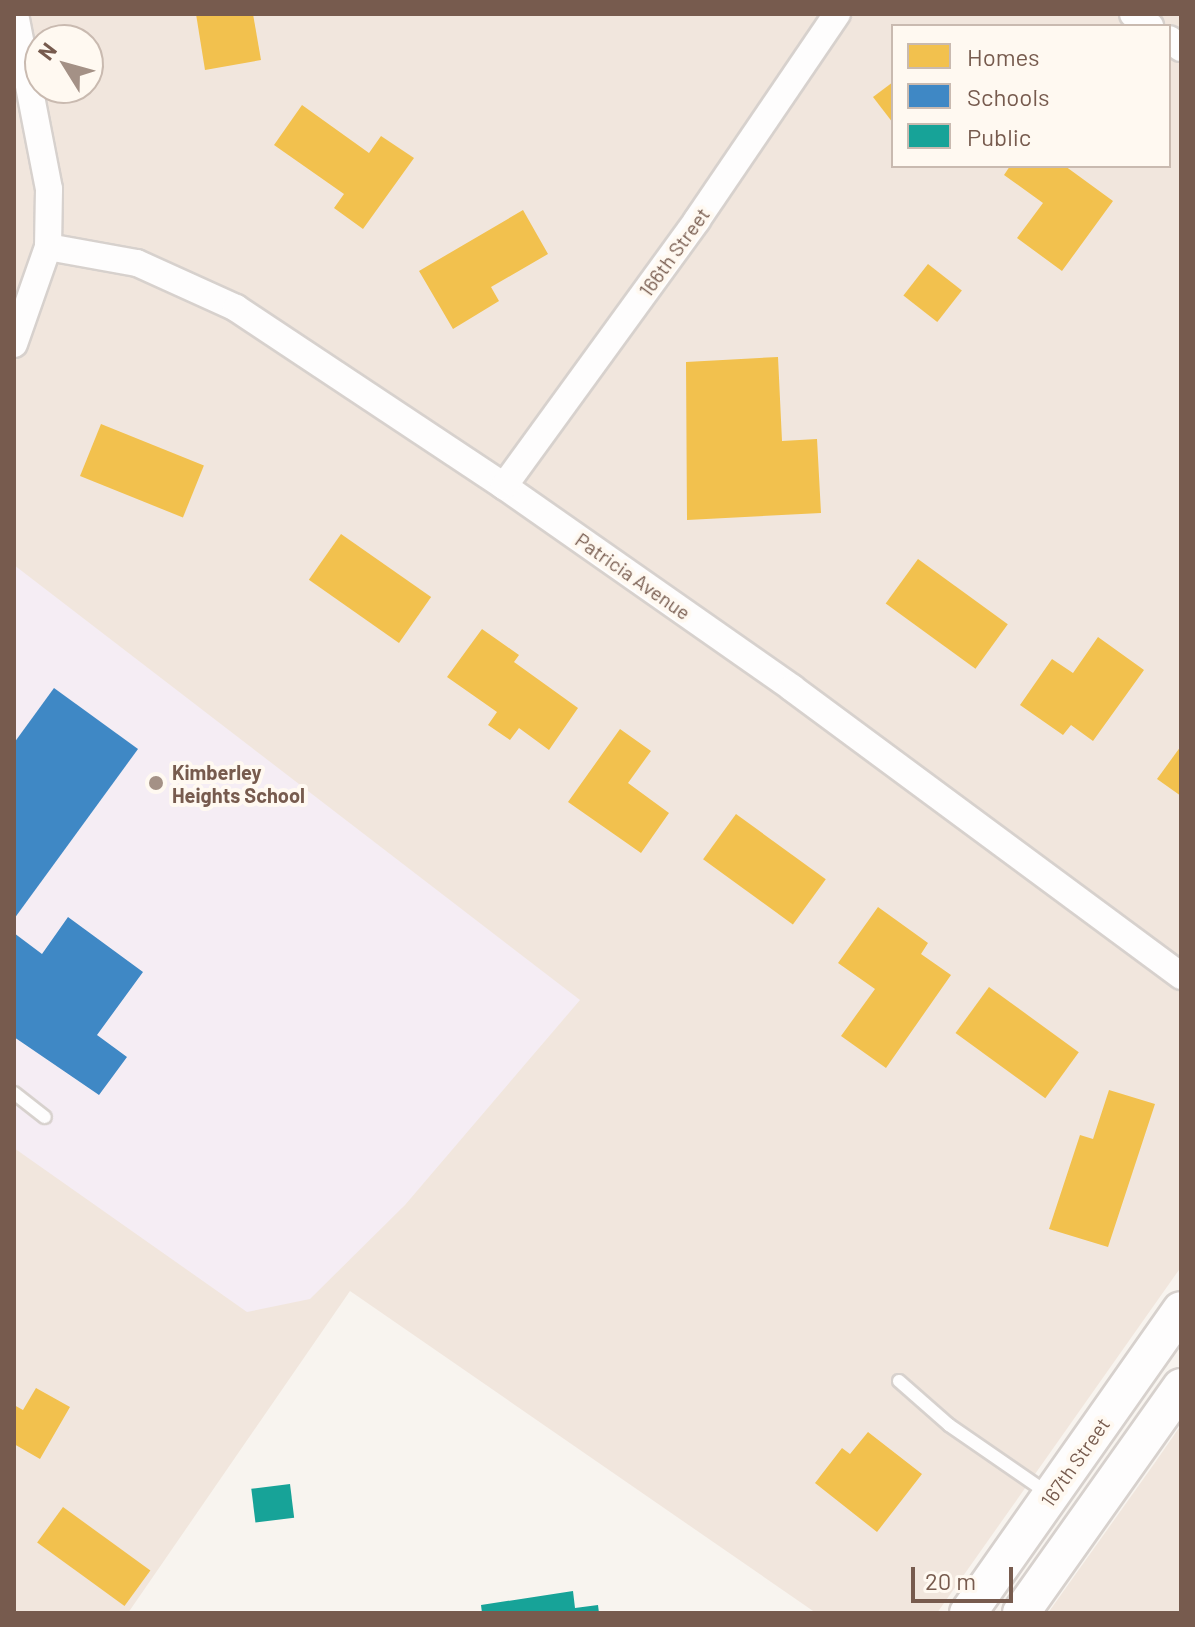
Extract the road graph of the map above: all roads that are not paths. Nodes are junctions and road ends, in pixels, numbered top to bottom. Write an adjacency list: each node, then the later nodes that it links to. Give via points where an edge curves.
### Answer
1 (15, 14): 3 (street, via 49,189)
2 (837, 14): 5 (street, 166th Street, via 697,220)
3 (48, 247): 4 (street); 5 (street, Patricia Avenue, via 137,263 236,308)
4 (14, 344)
5 (504, 486): 6 (street, Patricia Avenue, via 792,688)
6 (1181, 976)
7 (14, 1093): 8 (lane)
8 (45, 1117)
9 (1181, 1310): 12 (main road, 167th Street)
10 (899, 1381): 12 (lane, via 949,1425)
11 (1181, 1387): 14 (main road)
12 (1051, 1496): 13 (main road, 167th Street)
13 (968, 1613)
14 (1021, 1613)

